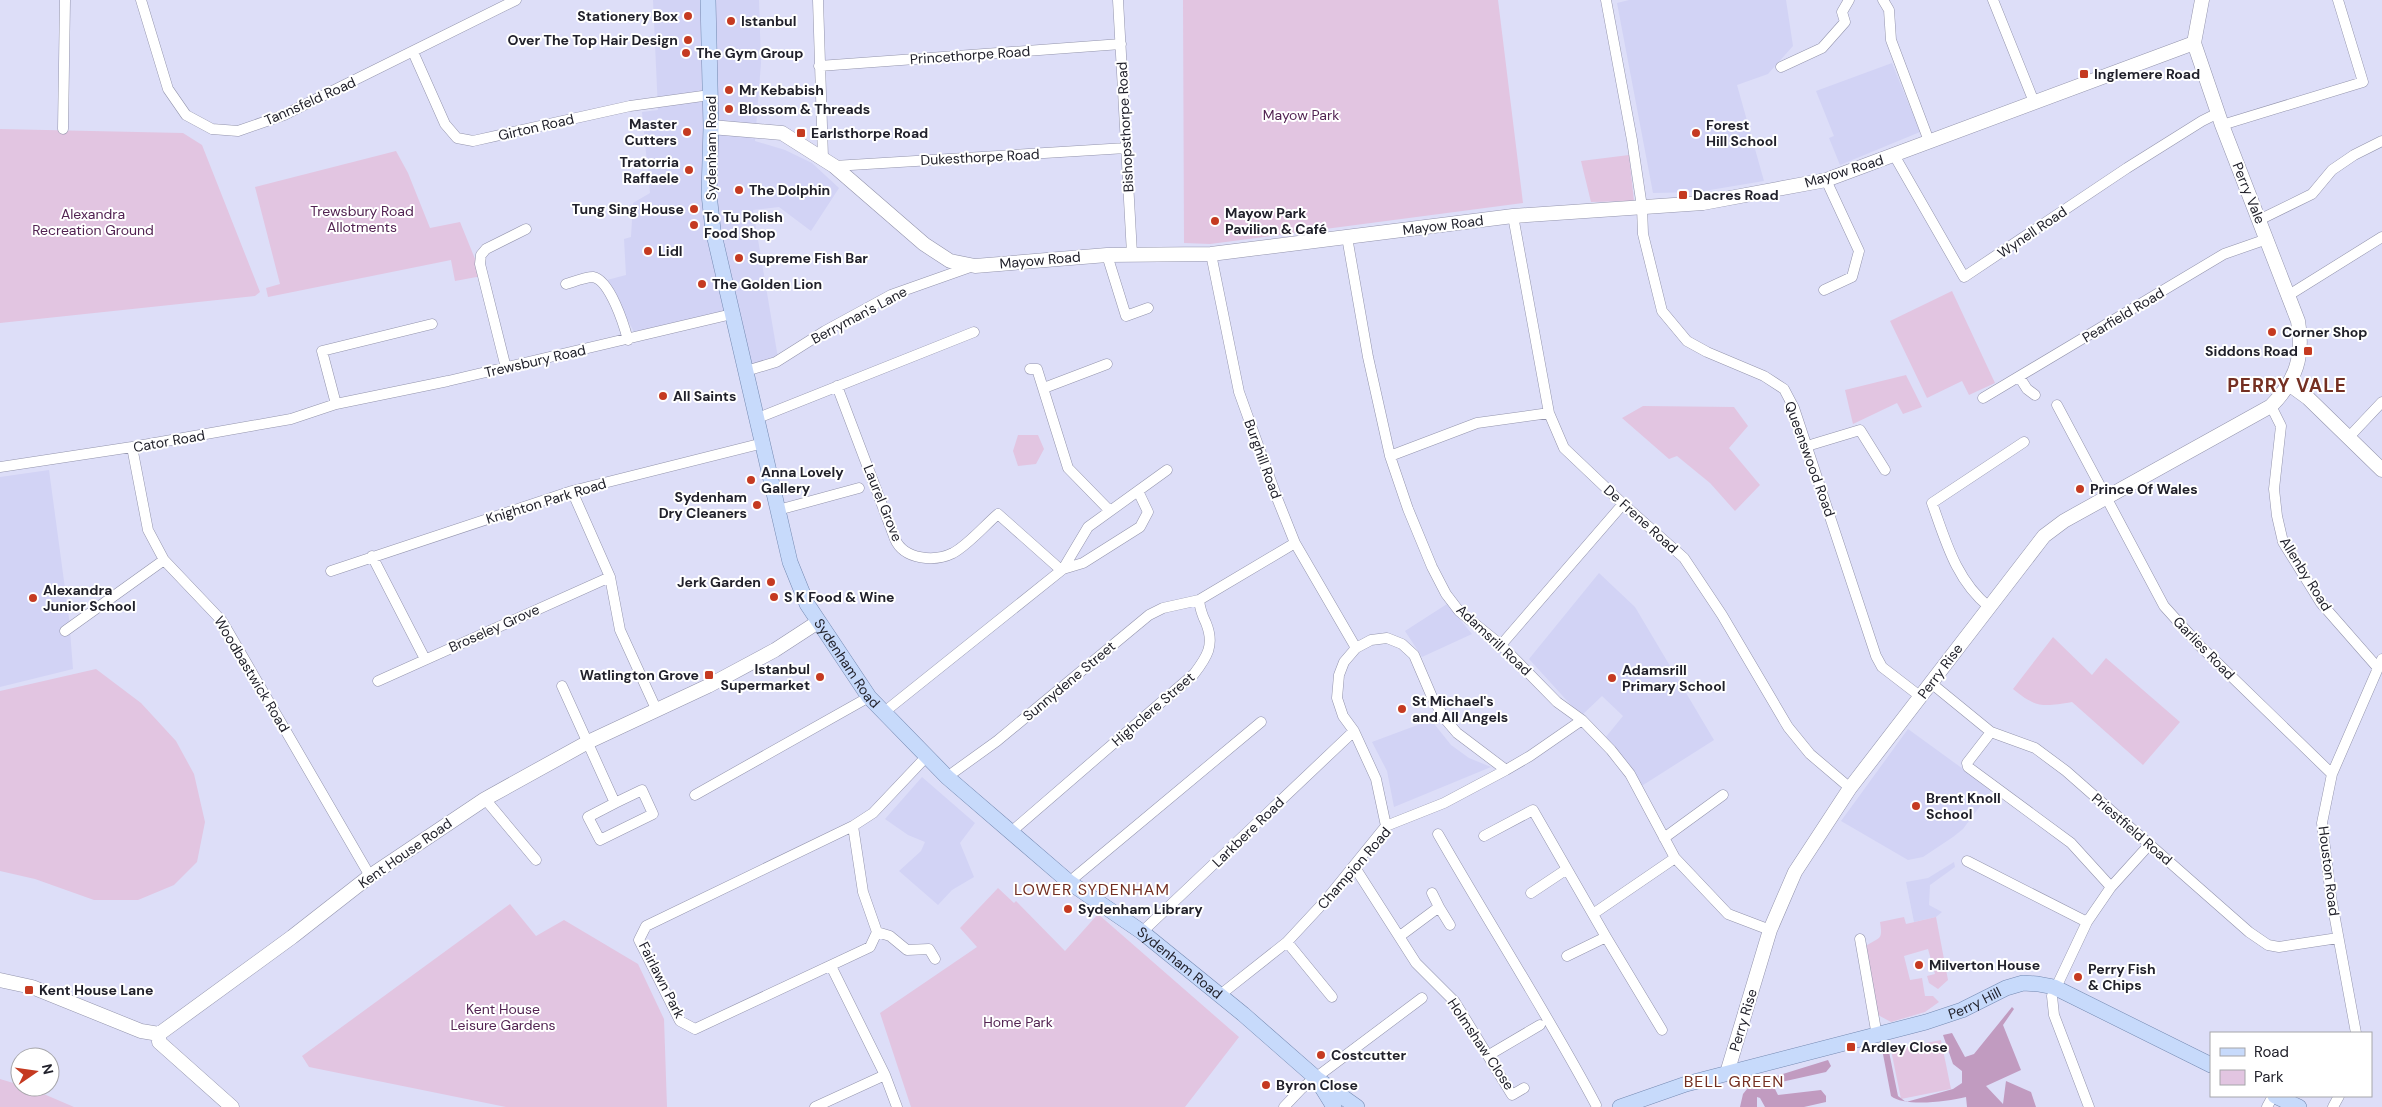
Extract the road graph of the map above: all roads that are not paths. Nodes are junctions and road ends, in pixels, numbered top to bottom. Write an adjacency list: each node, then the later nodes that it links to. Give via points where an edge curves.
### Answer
1 (65, 0): 22 (street)
2 (141, 0): 15 (street, Tannsfeld Road, via 168,89 186,115 212,129 238,131 284,115)
3 (516, 0): 15 (street, Tannsfeld Road)
4 (708, 0): 18 (main road, Sydenham Road)
5 (818, 0): 16 (street)
6 (1118, 0): 14 (street, Bishopsthorpe Road)
7 (1606, 0): 30 (street)
8 (1849, 0): 17 (street, via 1842,12 1845,22 1822,48)
9 (1883, 0): 23 (street, via 1889,10 1892,40)
10 (1994, 0): 19 (street)
11 (2202, 0): 13 (street, Perry Vale)
12 (2338, 0): 20 (street, Wynell Road, via 2362,82)
13 (2194, 43): 19 (street, Mayow Road); 20 (street, Perry Vale)
14 (1121, 44): 16 (street, Princethorpe Road); 25 (street, Bishopsthorpe Road)
15 (413, 52): 18 (street, Girton Road, via 445,124 457,138 473,141 630,106)
16 (819, 66): 27 (street)
17 (1781, 66)
18 (710, 95): 21 (main road, Sydenham Road)
19 (2034, 102): 23 (street, Mayow Road)
20 (2220, 119): 26 (street, Wynell Road, via 2202,121 1966,276 1961,275); 32 (street, Perry Vale)
21 (711, 127): 27 (street, Mayow Road, via 782,133); 45 (main road, Sydenham Road, via 712,221)
22 (63, 129)
23 (1929, 141): 26 (street, Mayow Road)
24 (2382, 142): 32 (street, via 2332,170 2312,194)
25 (1126, 148): 28 (street, Dukesthorpe Road); 37 (street, Bishopsthorpe Road)
26 (1894, 155): 29 (street, Mayow Road)
27 (822, 158): 28 (street, Mayow Road)
28 (834, 166): 40 (street, Mayow Road, via 924,244 950,261)
29 (1826, 180): 30 (street, Mayow Road, via 1703,203); 42 (street, via 1859,251 1852,277)
30 (1642, 206): 31 (street, Mayow Road); 68 (street, Queenswood Road, via 1643,234 1662,311 1687,341 1764,376 1784,389)
31 (1513, 216): 34 (street, Mayow Road); 63 (street, De Frene Road)
32 (2259, 220): 36 (street, Perry Vale)
33 (526, 229): 50 (street, via 486,249 481,255 480,264)
34 (1347, 237): 38 (street, Mayow Road); 70 (street, Adamsrill Road, via 1368,357)
35 (2382, 237): 43 (street)
36 (2267, 238): 43 (street, Perry Vale); 53 (street, Pearfield Road, via 2224,254)
37 (1132, 254): 38 (street, Mayow Road); 39 (street, Mayow Road)
38 (1211, 254): 82 (street, Burghill Road, via 1239,392)
39 (1107, 255): 40 (street, Mayow Road); 44 (street, via 1126,316)
40 (974, 266): 52 (street, Berryman's Lane, via 892,295 776,362)
41 (566, 284): 48 (street, via 592,277 603,282 624,320)
42 (1824, 290)
43 (2289, 295): 54 (street, Perry Vale, via 2300,335 2300,350)
44 (1148, 308)
45 (732, 314): 48 (street, Trewsbury Road); 52 (main road, Sydenham Road)
46 (432, 324): 60 (street, via 322,351)
47 (974, 332): 55 (street)
48 (628, 340): 50 (street, Trewsbury Road)
49 (1107, 364): 56 (street)
50 (506, 368): 60 (street, Trewsbury Road)
51 (1030, 369): 56 (street, via 1037,369)
52 (746, 372): 64 (main road, Sydenham Road)
53 (2020, 378): 57 (street); 58 (street, Pearfield Road)
54 (2290, 385): 62 (street, Perry Rise); 65 (street, via 2308,398)
55 (836, 386): 64 (street); 85 (street, Laurel Grove, via 896,539 904,551 921,558 954,552 998,514)
56 (1044, 388): 81 (street, via 1068,468)
57 (2034, 395)
58 (1983, 398)
59 (2382, 402): 65 (street)
60 (336, 404): 69 (street, Cator Road, via 296,418)
61 (2057, 405): 78 (street, Garlies Road)
62 (2271, 406): 78 (street, Perry Rise); 95 (street, Allenby Road, via 2281,426 2274,489 2283,542 2321,603)
63 (1548, 412): 70 (street, via 1477,424); 79 (street, De Frene Road, via 1564,448)
64 (758, 418): 67 (main road, Sydenham Road)
65 (2348, 438): 74 (street)
66 (2024, 442): 89 (street, via 1932,503 1966,584)
67 (764, 443): 77 (street, Knighton Park Road); 80 (main road, Sydenham Road)
68 (1807, 446): 73 (street, via 1860,430); 99 (street, Queenswood Road, via 1876,656 1882,667)
69 (132, 447): 71 (street, Cator Road); 84 (street, Woodbastwick Road, via 148,530)
70 (1390, 456): 92 (street, Adamsrill Road, via 1408,509 1446,594 1459,611)
71 (0, 467)
72 (1167, 470): 76 (street)
73 (1885, 470)
74 (2382, 470)
75 (858, 488): 80 (street)
76 (1138, 490): 81 (street); 85 (street, via 1148,512 1140,527 1083,563)
77 (572, 491): 83 (street, Knighton Park Road); 87 (street)
78 (2107, 498): 89 (street, Perry Rise, via 2064,521 2044,536); 110 (street, Garlies Road, via 2164,606 2200,646)
79 (1623, 504): 92 (street); 112 (street, De Frene Road, via 1684,558 1788,727 1810,754)
80 (778, 510): 90 (main road, Sydenham Road, via 790,562 802,594)
81 (1108, 510): 85 (street, via 1088,527)
82 (1295, 543): 88 (street); 93 (street, Burghill Road)
83 (372, 556): 86 (street, Knighton Park Road); 94 (street)
84 (164, 560): 91 (street); 129 (street, Woodbastwick Road, via 222,620)
85 (1062, 569): 102 (street)
86 (331, 571)
87 (610, 577): 94 (street, Broseley Grove); 101 (street, via 620,630)
88 (1199, 600): 111 (street, Sunnydene Street, via 1163,608 1149,615 997,741); 119 (street, Highclere Street, via 1211,647 1194,674)
89 (1989, 607): 97 (street, Perry Rise)
90 (818, 622): 100 (main road, Sydenham Road); 101 (street, Kent House Road, via 775,650)
91 (65, 631)
92 (1501, 645): 103 (street, Adamsrill Road, via 1557,702)
93 (1356, 648): 105 (street, via 1338,675 1337,698); 109 (street, via 1371,640 1387,638 1402,644 1414,655 1445,719 1457,733)
94 (425, 659): 96 (street, Broseley Grove)
95 (2380, 664): 110 (street, Houston Road)
96 (378, 681)
97 (1931, 683): 99 (street, Perry Rise); 106 (street, Priestfield Road)
98 (562, 686): 107 (street)
99 (1921, 696): 112 (street, Perry Rise)
100 (869, 697): 102 (main road, Sydenham Road); 113 (street)
101 (656, 711): 107 (street, Kent House Road)
102 (883, 713): 108 (main road, Sydenham Road)
103 (1582, 720): 109 (street, Champion Road); 122 (street, Adamsrill Road, via 1630,774)
104 (1261, 722): 130 (street)
105 (1354, 731): 118 (street, via 1376,779); 140 (street, Larkbere Road)
106 (1991, 732): 123 (street, Priestfield Road, via 2035,748); 131 (street, via 1967,763 1968,767 2071,843)
107 (588, 742): 115 (street, Kent House Road); 116 (street)
108 (926, 757): 111 (main road, Sydenham Road); 117 (street, Fairlawn Park, via 874,813)
109 (1506, 770): 118 (street, Champion Road, via 1444,803)
110 (2332, 774): 143 (street, Houston Road, via 2322,823)
111 (947, 777): 119 (main road, Sydenham Road)
112 (1850, 788): 138 (street, Perry Rise, via 1795,872)
113 (696, 795)
114 (1723, 795): 122 (street)
115 (486, 799): 125 (street); 129 (street, Kent House Road)
116 (615, 802): 116 (street, via 588,817 600,840 653,814 642,790)
117 (853, 826): 139 (street, via 864,892); 148 (street, Fairlawn Park, via 646,926 639,940 680,1021 696,1029)
118 (1386, 826): 127 (street, Champion Road)
119 (1011, 832): 130 (main road, Sydenham Road)
120 (1438, 834): 166 (street, via 1517,971 1563,1043)
121 (1484, 836): 128 (street, via 1533,810)
122 (1664, 838): 124 (street, Adamsrill Road)
123 (2149, 844): 131 (street); 143 (street, Priestfield Road, via 2268,945 2288,946)
124 (1675, 858): 135 (street); 138 (street, Adamsrill Road, via 1728,914)
125 (536, 860)
126 (1968, 861): 136 (street)
127 (1354, 866): 141 (street, Holmshaw Close); 145 (street, Champion Road)
128 (1567, 869): 133 (street); 135 (street)
129 (370, 876): 157 (street, Kent House Road)
130 (1069, 882): 140 (main road, Sydenham Road)
131 (2111, 887): 136 (street)
132 (1432, 893): 134 (street)
133 (1531, 894)
134 (1439, 908): 137 (street); 141 (street)
135 (1593, 914): 142 (street)
136 (2087, 922): 150 (street)
137 (1450, 925)
138 (1770, 930): 161 (street, Perry Rise)
139 (877, 932): 147 (street, via 890,936 907,950 929,949); 148 (street, Fairlawn Park, via 870,947)
140 (1142, 932): 151 (main road, Sydenham Road)
141 (1400, 936): 159 (street, Holmshaw Close, via 1416,963 1455,1002)
142 (1606, 937): 146 (street); 155 (street)
143 (2338, 938): 156 (street, Houston Road)
144 (1860, 939): 158 (street)
145 (1286, 942): 151 (street, Champion Road); 152 (street)
146 (1567, 956)
147 (935, 958)
148 (831, 966): 162 (street)
149 (0, 980): 157 (street, via 32,987 141,1031)
150 (2054, 988): 158 (main road, Perry Hill, via 2023,983 1962,1010); 160 (main road, Perry Hill); 174 (street, via 2054,1015)
151 (1220, 995): 163 (main road, Sydenham Road)
152 (1332, 997)
153 (1422, 998): 163 (street)
154 (1540, 1025): 159 (street)
155 (1662, 1030)
156 (2356, 1032)
157 (159, 1034): 167 (street, via 159,1042)
158 (1877, 1036): 161 (main road, Perry Hill)
159 (1489, 1055): 164 (street, Holmshaw Close, via 1512,1095)
160 (2210, 1064)
161 (1727, 1073): 173 (main road, via 1677,1086)
162 (884, 1075): 168 (street); 169 (street)
163 (1316, 1078): 170 (street); 171 (main road, Sydenham Road); 172 (main road, Sydenham Road)
164 (1524, 1088)
165 (2276, 1097): 175 (main road)
166 (1596, 1105)
167 (232, 1107)
168 (815, 1107)
169 (897, 1107)
170 (1284, 1107)
171 (1334, 1107)
172 (1357, 1107)
173 (1620, 1107)
174 (2089, 1107)
175 (2299, 1107)

